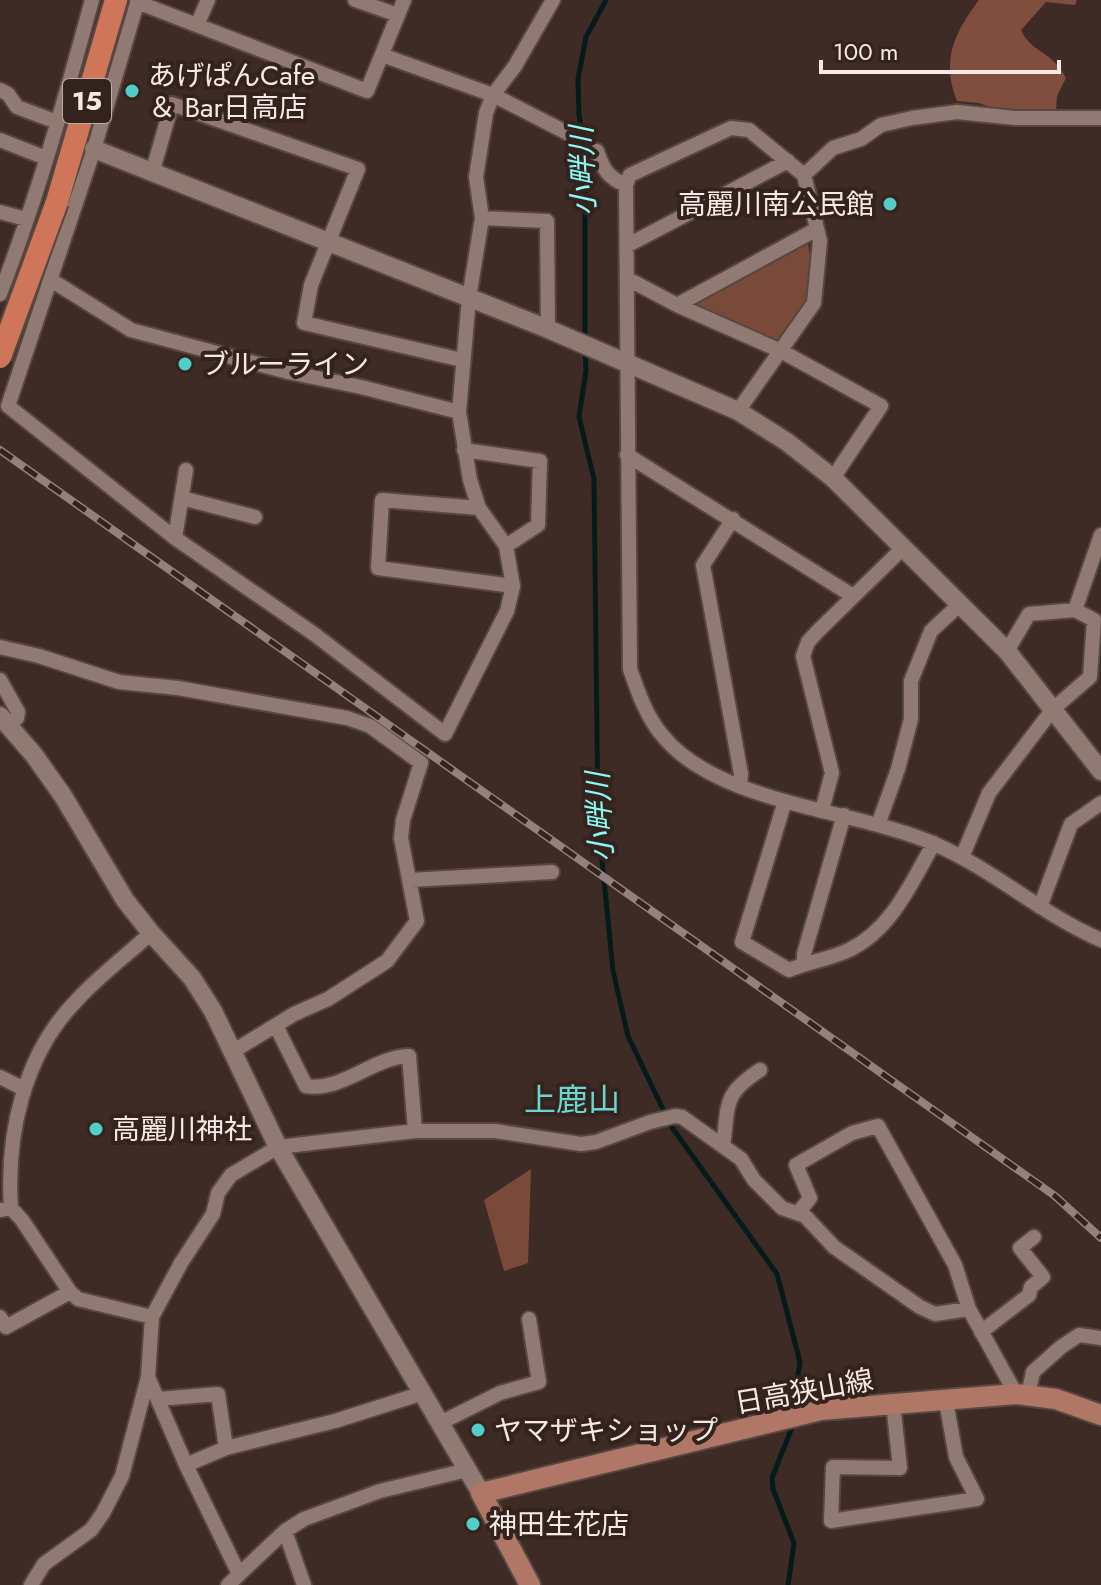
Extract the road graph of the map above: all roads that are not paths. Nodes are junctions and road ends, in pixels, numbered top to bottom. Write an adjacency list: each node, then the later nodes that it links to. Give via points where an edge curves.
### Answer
1 (92, 0): 13 (street)
2 (208, 0): 8 (street)
3 (355, 0): 7 (street)
4 (404, 0): 7 (street)
5 (553, 0): 11 (street)
6 (130, 1): 8 (street); 16 (street); 39 (main road, 15, bridge)
7 (398, 15): 9 (street)
8 (197, 25): 9 (street, via 367,91)
9 (382, 55): 11 (street)
10 (0, 90): 13 (street, via 17,107)
11 (493, 95): 14 (street); 24 (street, via 476,177)
12 (1101, 118): 21 (street, via 957,112 912,118 881,125 833,148)
13 (57, 122): 18 (street)
14 (579, 139)
15 (0, 140): 18 (street)
16 (94, 149): 20 (street); 31 (street)
17 (597, 151): 22 (street, via 603,169)
18 (46, 158): 25 (street)
19 (788, 161): 21 (street); 22 (street, via 749,130 731,128 630,175); 28 (street)
20 (152, 173): 27 (street); 27 (street, via 172,104 358,169)
21 (804, 175): 26 (street)
22 (626, 185): 28 (street)
23 (0, 212): 25 (street)
24 (482, 218): 33 (street); 35 (street, via 547,221)
25 (26, 219): 29 (street)
26 (817, 229): 34 (street); 38 (street, via 814,303)
27 (327, 242): 33 (street); 40 (street, via 304,323)
28 (628, 245): 30 (street)
29 (7, 254): 32 (street)
30 (628, 279): 34 (street); 41 (street)
31 (51, 280): 37 (street); 43 (street, via 131,330)
32 (0, 294)
33 (469, 298): 35 (street); 40 (street)
34 (677, 305): 38 (street)
35 (552, 330): 41 (street)
36 (0, 336): 37 (street)
37 (28, 347): 53 (street, via 8,406)
38 (781, 351): 42 (street); 47 (street, via 881,406)
39 (0, 357)
40 (462, 360): 43 (street)
41 (623, 361): 42 (street); 45 (street)
42 (738, 411): 47 (street)
43 (459, 412): 44 (street)
44 (464, 450): 49 (street); 54 (street, via 540,461 538,525)
45 (627, 455): 51 (street); 67 (street, via 630,669 664,738 697,767)
46 (186, 470): 48 (street)
47 (833, 478): 55 (street)
48 (182, 498): 50 (street); 53 (street)
49 (479, 508): 54 (street); 56 (street, via 382,500 378,568)
50 (255, 517)
51 (733, 519): 57 (street); 67 (street, via 703,565)
52 (1101, 535): 59 (street)
53 (175, 538): 56 (street, via 445,734 507,611)
54 (506, 546): 56 (street)
55 (903, 548): 57 (street); 58 (street)
56 (513, 586)
57 (853, 596): 70 (street, via 808,642 803,656 832,773)
58 (959, 605): 62 (street); 72 (street, via 931,631 911,681 911,719)
59 (1075, 610): 60 (street); 62 (street, via 1029,614)
60 (1098, 621): 64 (street, via 1090,677)
61 (0, 647): 76 (street, via 119,682 231,697 370,726 421,763 401,838)
62 (1007, 651): 64 (street)
63 (0, 680): 65 (street, via 18,712 17,718)
64 (1053, 709): 66 (street); 74 (street, via 989,793)
65 (4, 720): 78 (street, via 63,796 125,900)
66 (1101, 771)
67 (740, 785): 68 (street)
68 (785, 801): 70 (street); 80 (street, via 742,942 789,970)
69 (1101, 803): 77 (street, via 1071,824)
70 (822, 810): 71 (street)
71 (844, 815): 72 (street); 80 (street)
72 (878, 825): 73 (street)
73 (934, 843): 74 (street); 80 (street, via 881,928 847,951)
74 (962, 857): 77 (street)
75 (552, 872): 76 (street)
76 (410, 880): 81 (street, via 417,921 387,961)
77 (1040, 907): 79 (street)
78 (151, 933): 82 (street, via 192,978); 85 (street, via 77,1000 46,1038)
79 (1101, 940)
80 (804, 964)
81 (276, 1026): 82 (street); 86 (street, via 306,1086 321,1088 395,1056 409,1056)
82 (232, 1052): 88 (street)
83 (760, 1070): 87 (street, via 731,1095)
84 (0, 1077): 85 (street)
85 (24, 1089): 89 (street)
86 (415, 1131): 87 (street, via 495,1131 581,1144 675,1116); 88 (street)
87 (723, 1146): 90 (street, via 741,1159 782,1208)
88 (278, 1147): 95 (street, via 224,1184 213,1214); 100 (street)
89 (5, 1209): 92 (street, via 22,1220)
90 (798, 1213): 93 (street, via 834,1247 920,1307 935,1314); 93 (street, via 810,1198 796,1165 852,1133 878,1126 955,1265)
91 (1034, 1237): 97 (street, via 1020,1248 1043,1277 1029,1295)
92 (70, 1292): 94 (street, via 6,1327); 95 (street, via 78,1299)
93 (969, 1309): 97 (street)
94 (0, 1317)
95 (152, 1317): 99 (street)
96 (529, 1319): 106 (street, via 539,1382 500,1393)
97 (981, 1332): 101 (street)
98 (1101, 1338): 101 (street, via 1079,1335 1061,1347 1033,1372)
99 (148, 1377): 102 (street); 113 (street, via 122,1476 103,1513 91,1530 44,1564)
100 (423, 1393): 106 (street); 107 (street)
101 (1022, 1394): 103 (main road, 日高狭山線); 105 (main road, 日高狭山線)
102 (158, 1399): 107 (street, via 218,1394); 108 (street)
103 (946, 1401): 104 (main road, 日高狭山線); 104 (street, via 956,1457 977,1499 831,1521 833,1467 900,1468)
104 (893, 1403): 110 (main road, 日高狭山線, via 821,1410)
105 (1101, 1415)
106 (440, 1423): 109 (street)
107 (226, 1448): 108 (street)
108 (186, 1465): 112 (street)
109 (467, 1470): 110 (street); 111 (street, via 380,1491)
110 (481, 1493): 115 (main road)
111 (285, 1531): 112 (street); 114 (street)
112 (233, 1580)
113 (31, 1585)
114 (304, 1585)
115 (530, 1585)

